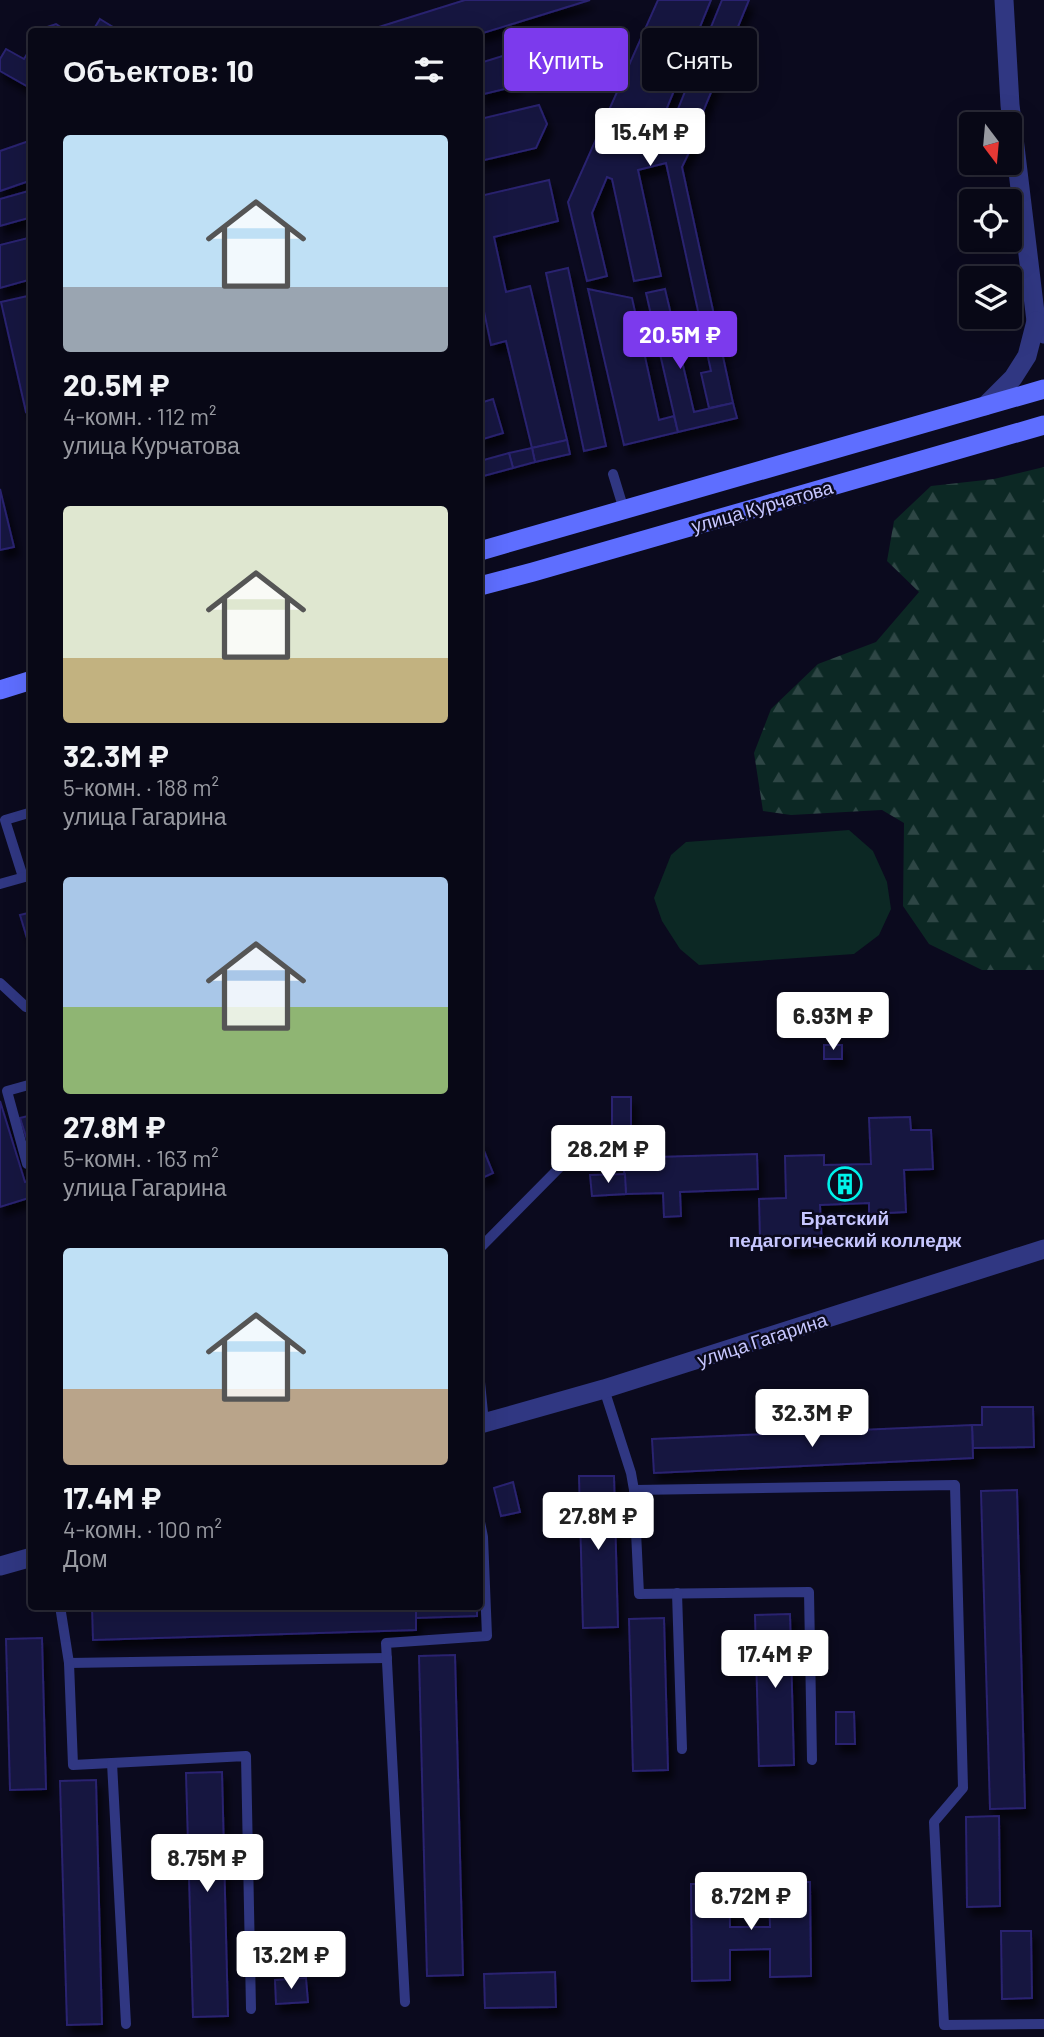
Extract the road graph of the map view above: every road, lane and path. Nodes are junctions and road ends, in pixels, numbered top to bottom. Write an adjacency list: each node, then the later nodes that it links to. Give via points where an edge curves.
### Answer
1 (1004, 0): 2 (street, via 1010,105)
2 (1040, 328): 4 (street, via 1013,378)
3 (1044, 389): 4 (main road)
4 (985, 406): 7 (main road)
5 (1044, 425): 10 (main road, улица Курчатова)
6 (613, 474): 7 (lane)
7 (624, 510): 8 (main road)
8 (524, 539): 9 (main road); 10 (main road)
9 (483, 550)
10 (533, 572): 11 (main road, улица Курчатова)
11 (483, 585)
12 (28, 681): 13 (main road)
13 (0, 690)
14 (28, 691): 15 (main road)
15 (0, 697)
16 (28, 813): 17 (lane, via 5,820)
17 (27, 876): 18 (lane)
18 (0, 884)
19 (0, 983): 20 (lane)
20 (28, 1004)
21 (28, 1085): 23 (lane, via 7,1091)
22 (617, 1144): 24 (lane, via 562,1165)
23 (28, 1164)
24 (483, 1245)
25 (1044, 1249): 26 (street, улица Гагарина)
26 (604, 1390): 27 (street, улица Гагарина); 28 (lane)
27 (483, 1421)
28 (634, 1490): 32 (lane, via 639,1594); 42 (lane, via 955,1485 963,1788 934,1822 944,2025)
29 (483, 1537): 34 (lane, via 487,1636 386,1643)
30 (28, 1558): 31 (street)
31 (0, 1566)
32 (677, 1593): 36 (lane); 37 (lane, via 809,1592)
33 (61, 1610): 35 (lane)
34 (387, 1658): 35 (lane); 39 (lane)
35 (69, 1663): 38 (lane, via 73,1765)
36 (682, 1749)
37 (812, 1760)
38 (113, 1763): 40 (lane, via 246,1756); 41 (lane)
39 (405, 2003)
40 (250, 2009)
41 (126, 2024)
42 (1044, 2024)

